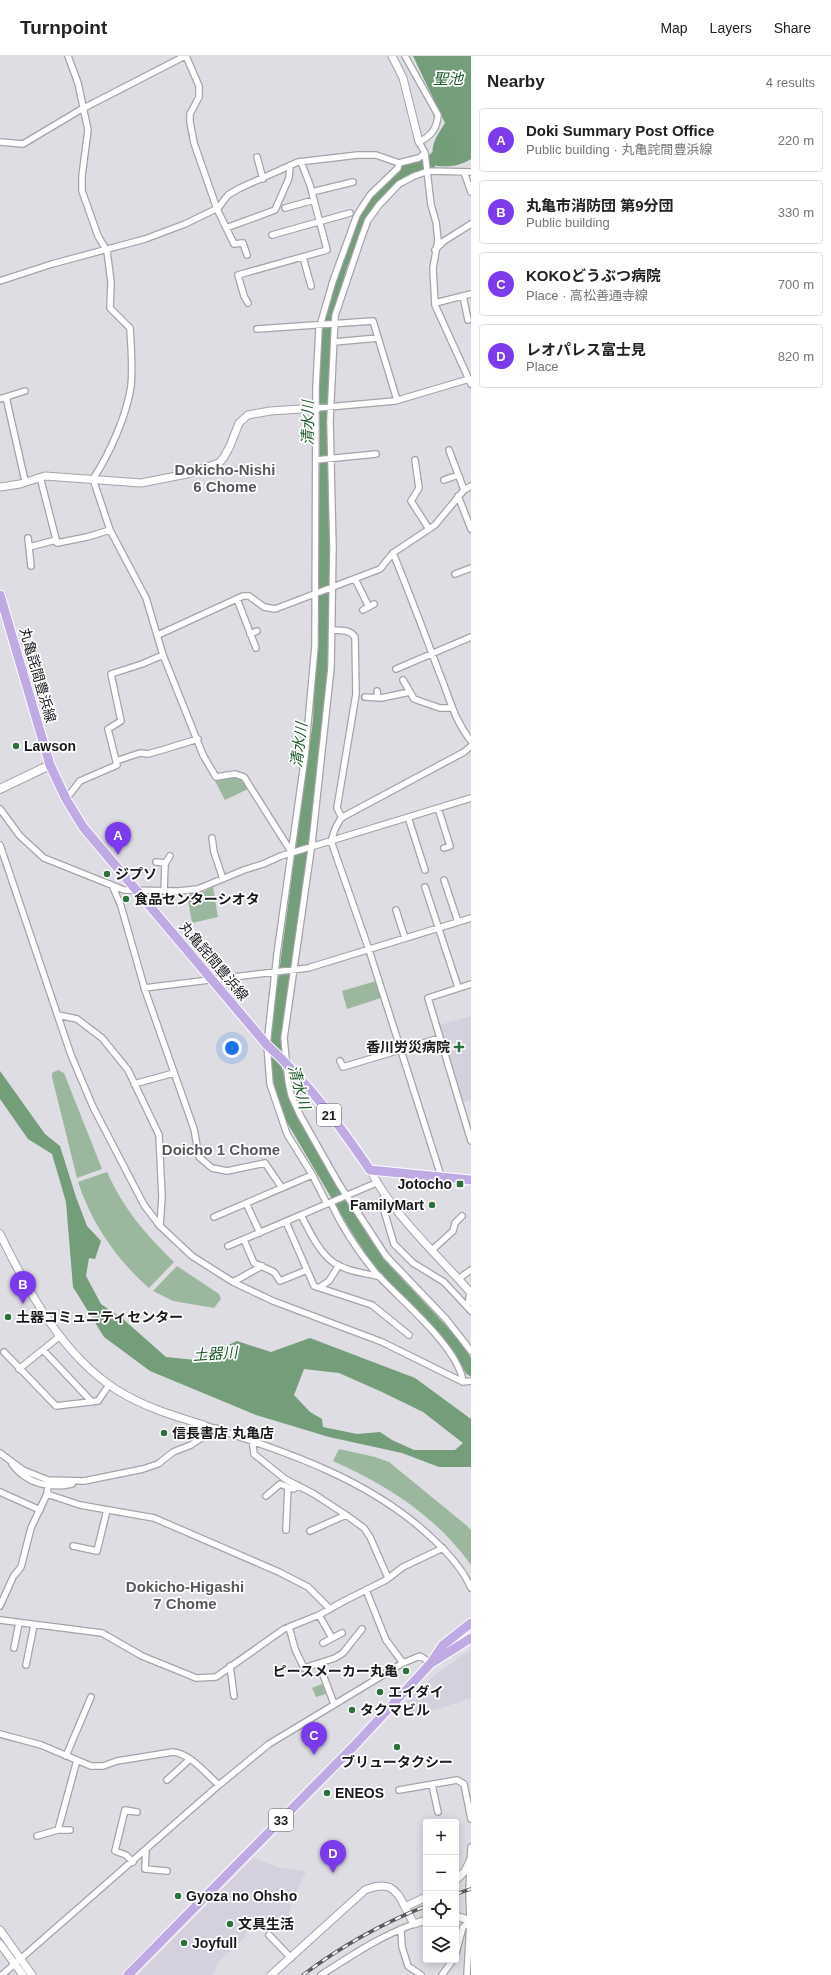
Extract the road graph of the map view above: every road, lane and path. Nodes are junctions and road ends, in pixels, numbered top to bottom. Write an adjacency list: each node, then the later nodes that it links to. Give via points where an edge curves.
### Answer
1 (68, 56): 5 (street)
2 (186, 56): 5 (street); 22 (street, via 199,86 199,96 190,114 192,133)
3 (392, 56): 7 (street, via 403,78)
4 (405, 56): 7 (street, via 438,115 434,131 429,138)
5 (84, 108): 6 (street, via 23,144); 29 (street, via 88,130 82,191 98,236)
6 (0, 142)
7 (419, 142): 8 (street)
8 (425, 153): 11 (street, via 419,158); 13 (street)
9 (257, 156): 16 (street)
10 (301, 162): 11 (street, via 376,155); 12 (street); 18 (street)
11 (399, 163): 40 (street, via 398,168 370,195 357,215 335,274)
12 (290, 166): 16 (street); 26 (street, via 289,178 275,210)
13 (428, 170): 14 (street); 28 (street, via 438,240); 39 (street, via 399,184 368,220 338,305)
14 (464, 172): 15 (street); 19 (street)
15 (471, 172)
16 (263, 179): 22 (street, via 228,195)
17 (352, 182): 18 (street)
18 (312, 192): 20 (street)
19 (471, 192)
20 (314, 200): 21 (street); 24 (street)
21 (285, 208)
22 (218, 209): 26 (street); 29 (street, via 145,239)
23 (350, 213): 24 (street)
24 (320, 222): 27 (street); 31 (street, via 327,250)
25 (471, 224): 28 (street, via 444,240)
26 (226, 228): 30 (street, via 234,244 243,243)
27 (272, 235)
28 (435, 250): 37 (street)
29 (107, 251): 32 (street, via 52,264); 57 (street, via 111,282 110,308 130,328 131,387 106,461)
30 (246, 255)
31 (303, 257): 33 (street); 36 (street, via 238,275)
32 (0, 281)
33 (311, 286)
34 (471, 294): 35 (street)
35 (463, 296): 37 (street); 38 (street)
36 (248, 303)
37 (435, 303): 44 (street)
38 (468, 320)
39 (335, 324): 40 (street); 42 (street, via 373,321); 43 (street)
40 (321, 325): 41 (street); 49 (street, via 317,356)
41 (257, 329)
42 (378, 338): 43 (street); 47 (street)
43 (334, 342): 48 (street)
44 (470, 382): 47 (street)
45 (24, 391): 46 (street)
46 (3, 398): 59 (street)
47 (398, 400): 48 (street)
48 (331, 407): 49 (street); 52 (street)
49 (317, 408): 53 (street); 57 (street, via 248,415 239,423 224,457 219,463 209,467 141,483)
50 (449, 450): 55 (street)
51 (376, 454): 52 (street)
52 (330, 459): 53 (street); 75 (street)
53 (317, 460): 76 (street)
54 (415, 460): 64 (street, via 419,488 412,501)
55 (458, 475): 58 (street); 62 (street)
56 (40, 476): 57 (street); 59 (street); 68 (street)
57 (93, 479): 66 (street)
58 (444, 480)
59 (25, 481): 61 (street)
60 (471, 486): 62 (street)
61 (0, 487)
62 (464, 490): 63 (street)
63 (458, 496): 64 (street); 65 (street)
64 (429, 529): 70 (street)
65 (471, 529)
66 (110, 530): 68 (street, via 57,544); 83 (street, via 146,598)
67 (28, 538): 69 (street)
68 (56, 540): 69 (street)
69 (29, 546): 71 (street)
70 (393, 553): 74 (street, via 380,569); 86 (street)
71 (31, 566)
72 (471, 568): 73 (street)
73 (455, 574)
74 (355, 579): 75 (street); 79 (street)
75 (333, 588): 76 (street); 80 (street)
76 (316, 594): 78 (street, via 275,609 264,607 249,596); 114 (street, via 312,696)
77 (0, 595): 101 (main road, 丸亀詫間豊浜線 / 21)
78 (237, 599): 82 (street); 83 (street)
79 (369, 607)
80 (332, 630): 108 (street, via 345,630 355,637 356,694 337,808); 112 (street, via 329,696)
81 (257, 631): 82 (street)
82 (250, 634): 85 (street)
83 (158, 635): 87 (street)
84 (471, 637): 86 (street)
85 (256, 648)
86 (432, 653): 88 (street); 96 (street)
87 (163, 655): 97 (street); 100 (street, via 112,674 121,721 108,729)
88 (396, 669)
89 (403, 680): 91 (street)
90 (377, 691): 93 (street)
91 (410, 692): 93 (street); 94 (street)
92 (365, 698): 93 (street)
93 (378, 698)
94 (416, 699): 95 (street); 96 (street, via 440,708)
95 (413, 705)
96 (452, 708): 98 (street)
97 (198, 739): 100 (street); 114 (street, via 203,755 216,777 235,774 244,777)
98 (471, 741)
99 (471, 746): 108 (street)
100 (116, 761): 103 (street, via 117,765 80,782)
101 (50, 765): 102 (main road); 103 (main road, 丸亀詫間豊浜線 / 21)
102 (0, 788)
103 (66, 798): 123 (main road, 丸亀詫間豊浜線 / 21, via 83,827)
104 (471, 798): 105 (street)
105 (438, 808): 107 (street); 113 (street, via 450,846)
106 (0, 809): 121 (street, via 20,836 44,858)
107 (408, 817): 110 (street); 118 (street)
108 (342, 818): 110 (street, via 334,829)
109 (212, 838): 119 (street)
110 (331, 841): 112 (street); 132 (street)
111 (0, 845): 139 (street)
112 (311, 846): 114 (street); 133 (street)
113 (444, 848)
114 (292, 853): 119 (street); 134 (street)
115 (170, 856): 117 (street)
116 (156, 862): 117 (street)
117 (166, 863): 124 (street)
118 (425, 870)
119 (223, 878): 124 (street, via 190,890)
120 (444, 880): 129 (street)
121 (112, 885): 123 (street); 137 (street, via 121,906)
122 (425, 887): 125 (street)
123 (136, 891): 124 (street); 135 (main road, 丸亀詫間豊浜線 / 21)
124 (164, 891)
125 (429, 900): 126 (street); 130 (street)
126 (423, 902)
127 (396, 910): 131 (street)
128 (471, 918): 129 (street)
129 (458, 922): 130 (street)
130 (438, 928): 131 (street); 138 (street)
131 (405, 938): 132 (street)
132 (368, 950): 133 (street); 142 (street)
133 (293, 971): 134 (street); 143 (street, via 284,1038)
134 (276, 973): 135 (street); 141 (street)
135 (212, 980): 137 (street); 141 (main road, 丸亀詫間豊浜線 / 21)
136 (471, 984): 138 (street)
137 (144, 988): 145 (street)
138 (458, 988): 140 (street, via 428,998)
139 (58, 1015): 146 (street, via 77,1019 102,1038 128,1070); 162 (street, via 71,1055 93,1107 144,1204)
140 (440, 1038): 142 (street); 147 (street)
141 (267, 1045): 143 (main road, 丸亀詫間豊浜線 / 21); 149 (street, via 270,1084 274,1098 287,1134)
142 (400, 1050): 144 (street, via 343,1067); 150 (street)
143 (285, 1061): 148 (main road, 丸亀詫間豊浜線 / 21, via 356,1148); 155 (street, via 292,1095 300,1115)
144 (340, 1061)
145 (174, 1073): 146 (street); 153 (street, via 194,1129 200,1157 204,1162 212,1168 227,1171 265,1163)
146 (134, 1084): 162 (street, via 159,1135 162,1197)
147 (471, 1140)
148 (370, 1170): 150 (main road); 152 (street)
149 (312, 1175): 153 (street); 157 (street)
150 (441, 1176): 151 (main road)
151 (471, 1180)
152 (376, 1183): 154 (street); 155 (street)
153 (282, 1188): 156 (street)
154 (384, 1194): 169 (street); 179 (street, via 382,1204 394,1244 413,1263 444,1282)
155 (346, 1197): 157 (street); 183 (street, via 386,1256 446,1319)
156 (246, 1203): 160 (street); 164 (street)
157 (329, 1204): 158 (street); 174 (street)
158 (302, 1215): 161 (street); 170 (street, via 308,1230 320,1247 332,1262)
159 (462, 1216): 163 (street)
160 (214, 1217)
161 (286, 1222): 164 (street); 172 (street)
162 (160, 1226): 176 (street, via 192,1256)
163 (452, 1231): 166 (street); 169 (street)
164 (260, 1232): 167 (street)
165 (0, 1234): 181 (street, via 34,1298)
166 (458, 1236)
167 (244, 1240): 168 (street); 171 (street, via 254,1263)
168 (228, 1246)
169 (432, 1250): 175 (street)
170 (339, 1265): 174 (street); 177 (street, via 329,1282)
171 (262, 1266): 172 (street, via 274,1272 280,1281); 176 (street)
172 (307, 1270): 177 (street, via 314,1286)
173 (471, 1270): 175 (street)
174 (380, 1277): 186 (street, via 451,1354)
175 (458, 1279): 178 (street)
176 (233, 1282): 186 (street, via 273,1301 382,1342)
177 (320, 1287): 180 (street, via 372,1305)
178 (470, 1292): 179 (street)
179 (469, 1309)
180 (409, 1335)
181 (60, 1336): 182 (street); 187 (street, via 87,1367)
182 (43, 1350): 185 (street); 188 (street)
183 (471, 1351)
184 (4, 1352): 185 (street)
185 (19, 1368): 188 (street, via 56,1406)
186 (467, 1382)
187 (109, 1385): 188 (street, via 98,1401); 189 (street, via 151,1408)
188 (92, 1402)
189 (204, 1425): 190 (street)
190 (216, 1428): 191 (street); 194 (street, via 191,1445 173,1452 158,1464)
191 (252, 1440): 196 (street, via 254,1454 285,1479); 207 (street, via 355,1483 392,1505)
192 (0, 1453): 193 (street)
193 (10, 1462): 194 (street, via 48,1480); 195 (street, via 30,1479)
194 (84, 1481): 195 (street, via 63,1486)
195 (48, 1486): 199 (street)
196 (299, 1486): 197 (street, via 293,1489); 203 (street)
197 (288, 1487): 200 (street, via 280,1484); 204 (street)
198 (0, 1492): 201 (street)
199 (47, 1494): 201 (street); 202 (street, via 80,1505)
200 (266, 1496)
201 (40, 1510): 211 (street, via 31,1528 21,1567 13,1577)
202 (107, 1510): 206 (street, via 97,1551); 212 (street, via 154,1518 279,1572 308,1587)
203 (346, 1515): 205 (street); 208 (street, via 364,1528 370,1537)
204 (286, 1530)
205 (310, 1531)
206 (73, 1546)
207 (443, 1548): 208 (street, via 403,1567); 209 (street, via 466,1577)
208 (388, 1578): 210 (street)
209 (471, 1588)
210 (366, 1590): 212 (street); 225 (street, via 386,1640)
211 (0, 1606)
212 (330, 1609): 213 (street)
213 (319, 1615): 218 (street); 221 (street)
214 (0, 1620): 215 (street)
215 (19, 1623): 217 (street); 224 (street)
216 (471, 1623): 226 (main road, 33, via 443,1645)
217 (34, 1625): 228 (street); 229 (street, via 102,1633 142,1656 196,1678 216,1676)
218 (289, 1627): 227 (street, via 304,1668); 229 (street)
219 (362, 1629): 227 (street, via 343,1653)
220 (342, 1633): 221 (street)
221 (332, 1638): 223 (street)
222 (471, 1638): 226 (main road, 33)
223 (323, 1643)
224 (14, 1648)
225 (404, 1663): 226 (street, via 420,1656); 232 (street)
226 (431, 1663): 271 (main road, 33, via 354,1746)
227 (319, 1664): 232 (street)
228 (26, 1665)
229 (230, 1666): 230 (street)
230 (234, 1696)
231 (91, 1697): 234 (street)
232 (334, 1704): 238 (street, via 269,1744)
233 (0, 1734): 234 (street, via 41,1745)
234 (66, 1756): 236 (street)
235 (190, 1759): 236 (street, via 173,1752 103,1766 91,1766); 237 (street); 238 (street)
236 (77, 1760): 244 (street)
237 (167, 1780)
238 (219, 1785): 248 (street)
239 (432, 1785): 240 (street); 242 (street); 243 (street, via 462,1781)
240 (399, 1790)
241 (137, 1812): 250 (street, via 125,1810 115,1851 126,1855)
242 (438, 1812)
243 (471, 1819)
244 (58, 1830): 245 (street); 246 (street)
245 (70, 1830)
246 (37, 1836)
247 (471, 1848): 249 (street)
248 (146, 1850): 250 (street); 251 (street, via 145,1869)
249 (470, 1861): 252 (street); 257 (street)
250 (133, 1862): 265 (street)
251 (167, 1871)
252 (459, 1877)
253 (423, 1898): 254 (street)
254 (405, 1907): 258 (street); 264 (street, via 391,1887 377,1885 366,1890)
255 (459, 1917): 257 (street)
256 (423, 1921): 258 (street)
257 (470, 1921): 262 (street, via 463,1927); 276 (street)
258 (414, 1924): 259 (street)
259 (401, 1929): 273 (street); 274 (street, via 402,1947 408,1966)
260 (0, 1930): 265 (street)
261 (269, 1935): 264 (street)
262 (459, 1942)
263 (0, 1944): 267 (street)
264 (291, 1958): 272 (street)
265 (21, 1959): 267 (street); 270 (street)
266 (451, 1963): 275 (street)
267 (14, 1964): 268 (street); 269 (street)
268 (2, 1975)
269 (23, 1975)
270 (32, 1975)
271 (128, 1975)
272 (271, 1975)
273 (321, 1975)
274 (421, 1975)
275 (442, 1975)
276 (467, 1975)

